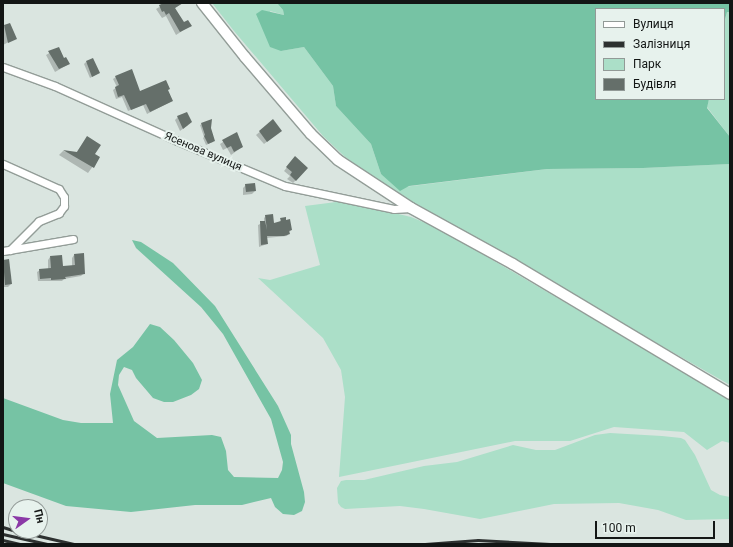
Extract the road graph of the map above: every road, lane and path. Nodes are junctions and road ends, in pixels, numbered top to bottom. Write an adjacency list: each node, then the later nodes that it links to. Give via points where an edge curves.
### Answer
1 (202, 3): 4 (street, via 311,134 338,160)
2 (3, 67): 4 (street, Ясенова вулиця, via 55,86 285,186 394,209)
3 (3, 164): 6 (street, via 59,189 64,197 64,206 59,213 39,221)
4 (411, 208): 7 (street, via 513,264)
5 (73, 239): 6 (street)
6 (7, 250)
7 (730, 394)

